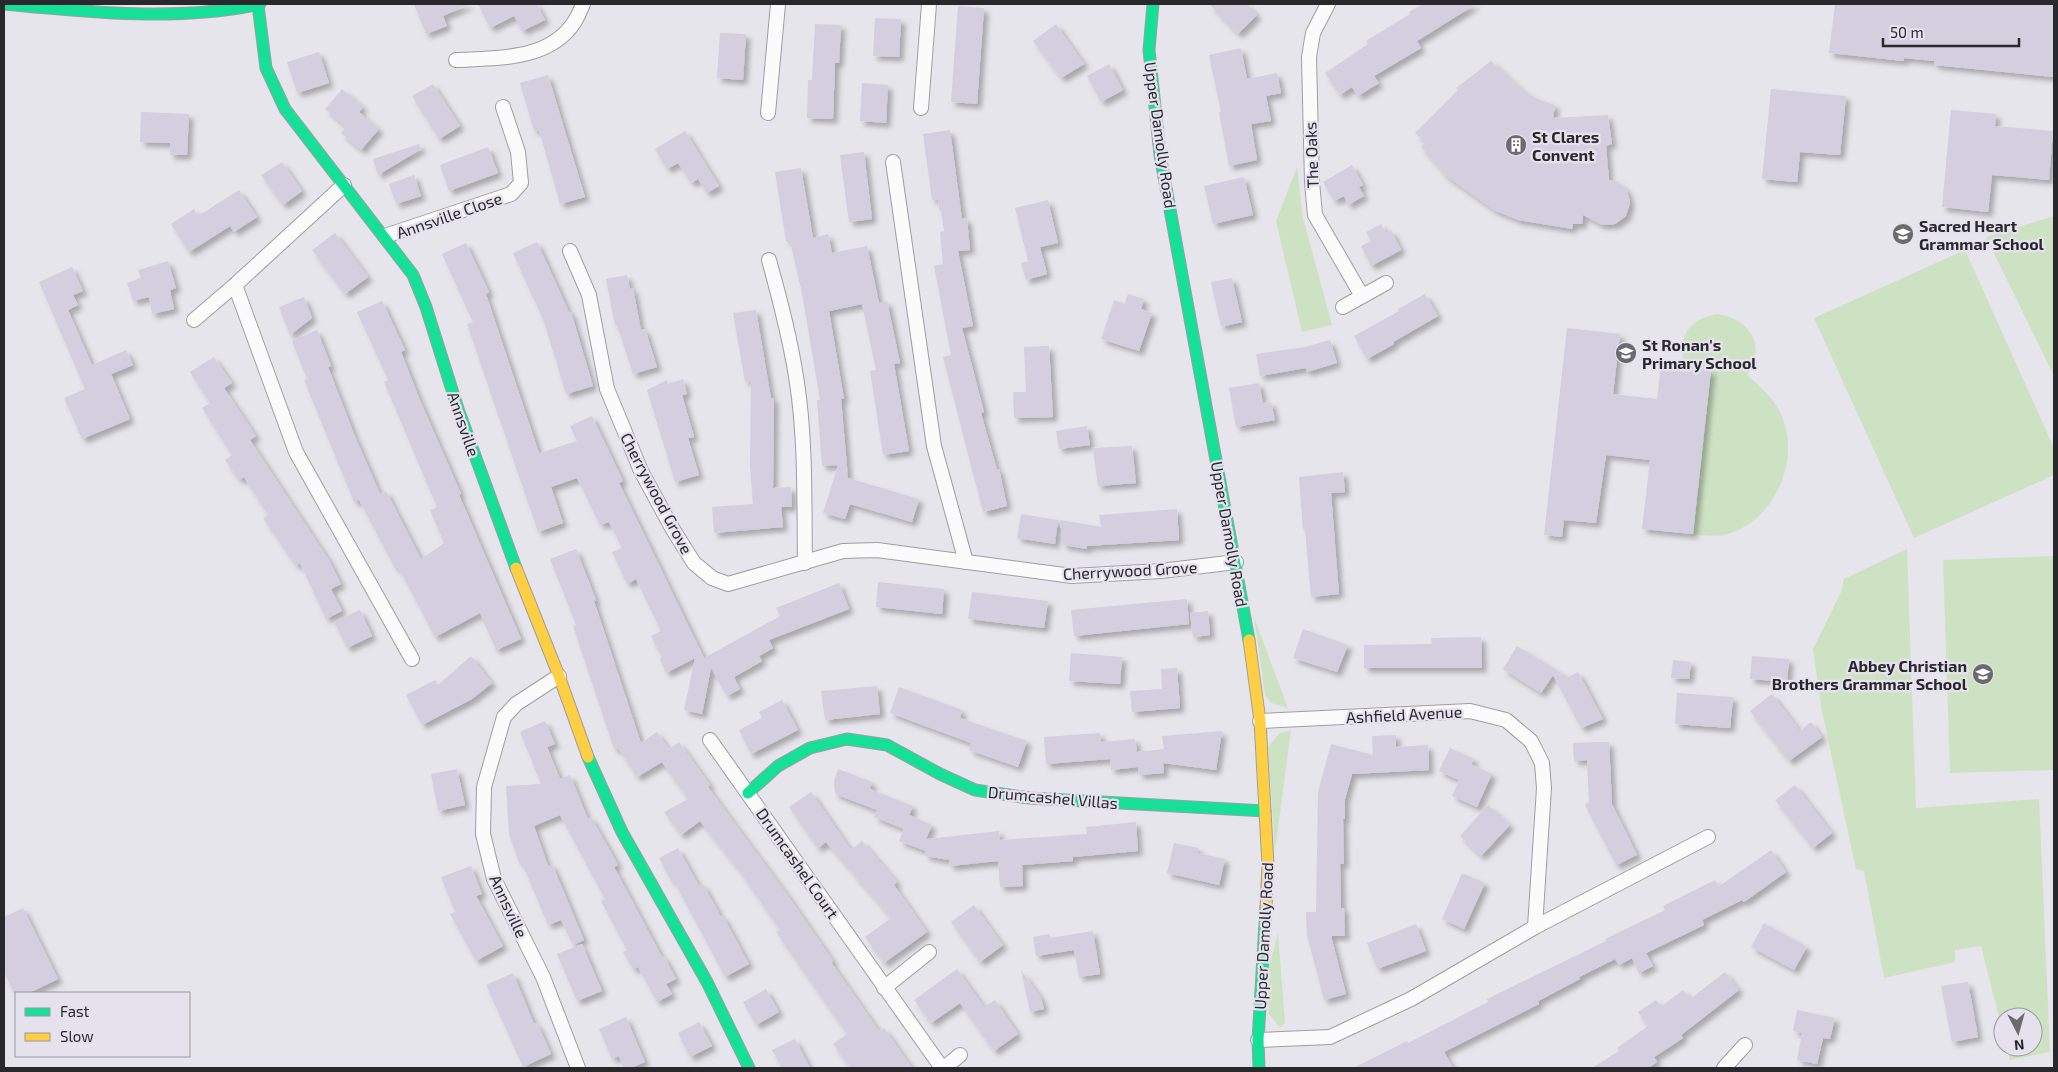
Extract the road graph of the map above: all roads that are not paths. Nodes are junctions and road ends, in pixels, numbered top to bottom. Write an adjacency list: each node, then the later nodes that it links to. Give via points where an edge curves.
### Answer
1 (4, 4): 2 (street, via 142,14)
2 (259, 4): 13 (street, Annsville, via 266,68 285,110)
3 (583, 4): 8 (street, via 575,22 552,44 514,57)
4 (778, 4): 11 (street)
5 (929, 4): 10 (street)
6 (1153, 4): 23 (street, Upper Damolly Road, via 1149,50 1160,155)
7 (1328, 4): 19 (street, The Oaks, via 1313,33 1309,57 1314,215)
8 (456, 60)
9 (503, 107): 14 (street, Annsville Close, via 518,152 521,183 511,194)
10 (921, 108)
11 (768, 113)
12 (892, 162): 22 (street, via 934,446)
13 (344, 186): 14 (street, Annsville); 18 (street)
14 (385, 236): 26 (street, Annsville, via 413,274 500,527)
15 (570, 251): 24 (street, Cherrywood Grove, via 590,295 607,390 616,415 641,471 694,563 712,578 728,584)
16 (769, 260): 24 (street, via 791,345 797,384 803,439)
17 (1386, 283): 19 (street)
18 (235, 285): 21 (street); 25 (street, via 296,452)
19 (1362, 296): 20 (street)
20 (1343, 307)
21 (194, 320)
22 (966, 562): 23 (street, Cherrywood Grove, via 1072,576 1161,571); 24 (street, Cherrywood Grove, via 877,550 843,551)
23 (1236, 562): 27 (street, Upper Damolly Road)
24 (805, 563)
25 (412, 659)
26 (559, 676): 38 (street, Annsville, via 516,704 504,717 484,787 483,834 494,879 543,977); 39 (street, Annsville, via 591,764 622,832 707,982)
27 (1260, 721): 30 (street, Upper Damolly Road); 32 (street, Ashfield Avenue, via 1470,711 1506,720 1531,741 1542,763 1544,788)
28 (710, 740): 29 (street, Drumcashel Court)
29 (748, 793): 30 (street, Drumcashel Villas, via 778,766 810,748 847,739 887,745 975,790 1029,798); 34 (street, Drumcashel Court)
30 (1265, 811): 35 (street, Upper Damolly Road, via 1268,865)
31 (1708, 837): 32 (street)
32 (1534, 927): 35 (street, via 1411,999 1330,1037)
33 (929, 952): 34 (street)
34 (884, 988): 40 (street, Drumcashel Court)
35 (1258, 1040): 41 (street, Upper Damolly Road)
36 (1746, 1045): 42 (street)
37 (960, 1055): 40 (street, Drumcashel Court)
38 (578, 1068)
39 (749, 1068)
40 (943, 1068)
41 (1259, 1068)
42 (1724, 1068)

